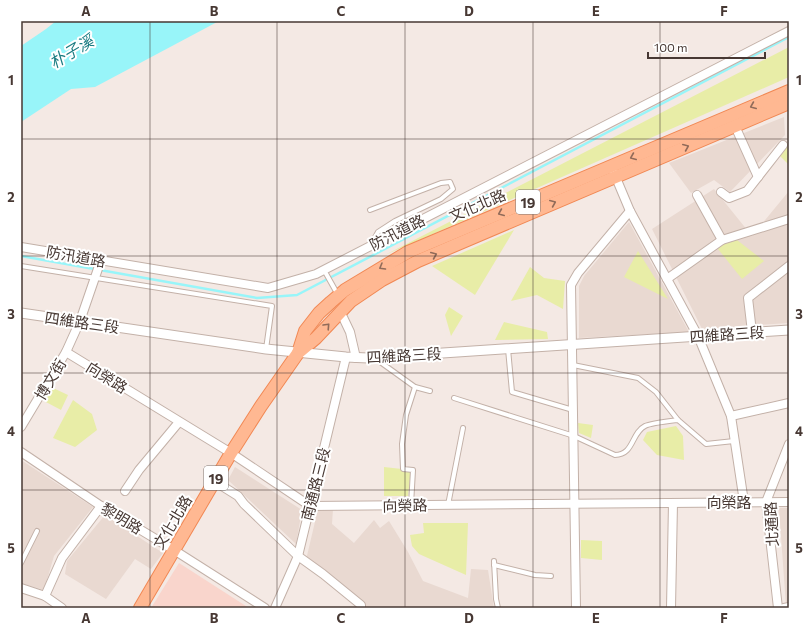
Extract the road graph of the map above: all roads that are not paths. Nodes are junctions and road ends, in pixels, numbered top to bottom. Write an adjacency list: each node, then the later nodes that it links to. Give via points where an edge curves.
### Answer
1 (789, 31): 14 (street, 防汛道路)
2 (789, 91): 6 (main road, 文化北路 / 19, one-way to 6)
3 (789, 103): 4 (main road, 文化北路 / 19)
4 (735, 126): 6 (main road, 文化北路 / 19, one-way to 4); 7 (street)
5 (783, 145): 7 (street)
6 (614, 172): 11 (street); 22 (main road, 文化北路 / 19, one-way to 22, via 408,252); 23 (main road, 文化北路 / 19, one-way to 6, via 369,288 418,261)
7 (758, 177): 8 (street, via 747,191 729,198)
8 (721, 192)
9 (697, 195): 13 (street)
10 (370, 210): 14 (lane, via 441,183 450,182 453,189 441,199 378,232)
11 (630, 210): 21 (street); 29 (street, via 571,285)
12 (789, 219): 13 (street)
13 (722, 240): 21 (street)
14 (371, 245): 19 (street, 防汛道路)
15 (21, 246): 16 (street, 防汛道路)
16 (101, 260): 19 (street, 防汛道路, via 268,288); 20 (street, 博文街)
17 (21, 266): 20 (lane)
18 (789, 266): 27 (street, via 748,298)
19 (324, 270): 22 (lane)
20 (95, 279): 25 (street, 博文街); 30 (lane, via 272,306)
21 (667, 279): 28 (street)
22 (338, 296): 33 (main road, 文化北路 / 19, via 319,313 305,331)
23 (340, 311): 33 (main road, 文化北路 / 19, one-way to 23, via 316,338); 35 (street, via 350,332)
24 (21, 313): 25 (street, 四維路三段)
25 (80, 321): 30 (street, 四維路三段); 32 (street, 博文街)
26 (789, 330): 27 (street, 四維路三段)
27 (752, 332): 28 (street, 四維路三段)
28 (698, 336): 29 (street, 四維路三段); 43 (street)
29 (573, 344): 31 (street, 四維路三段); 37 (street)
30 (266, 349): 33 (street, 四維路三段)
31 (508, 349): 36 (street, 四維路三段); 42 (lane, via 512,392)
32 (66, 352): 45 (street, 向榮路); 46 (street, 博文街)
33 (298, 353): 34 (street, 四維路三段); 52 (main road, 文化北路 / 19)
34 (346, 358): 35 (street, 四維路三段); 63 (street, 南通路三段)
35 (356, 358): 36 (street, 四維路三段)
36 (375, 358): 38 (lane)
37 (573, 365): 42 (street); 44 (lane, via 638,378 656,392)
38 (415, 387): 39 (lane); 61 (lane, via 406,415 402,444 403,468 413,470)
39 (430, 391)
40 (454, 398): 48 (lane)
41 (789, 403): 43 (street)
42 (573, 410): 48 (street)
43 (731, 416): 49 (street)
44 (678, 420): 48 (lane, via 644,426 627,451 621,455 614,455); 49 (lane, via 706,444)
45 (179, 422): 52 (street, 向榮路); 54 (street, via 138,470)
46 (21, 427)
47 (463, 428): 60 (lane)
48 (574, 436): 58 (street)
49 (734, 441): 55 (street)
50 (789, 444): 56 (street, 北通路)
51 (21, 452): 62 (street, 黎明路)
52 (231, 453): 53 (main road, 文化北路 / 19); 63 (street, 向榮路)
53 (214, 481): 65 (main road, 文化北路 / 19); 66 (street, via 238,496)
54 (125, 491)
55 (744, 502): 56 (street, 向榮路); 59 (street, 向榮路)
56 (766, 502): 57 (street, 向榮路); 80 (street, 北通路)
57 (789, 502)
58 (574, 503): 59 (street, 向榮路); 60 (street, 向榮路); 78 (street)
59 (673, 503): 79 (street)
60 (448, 504): 61 (street, 向榮路)
61 (410, 505): 63 (street, 向榮路)
62 (101, 506): 65 (street, 黎明路); 70 (street, via 62,558)
63 (310, 506): 66 (street, 南通路三段)
64 (37, 531): 67 (lane)
65 (174, 550): 73 (main road, 文化北路 / 19); 74 (street, 黎明路)
66 (298, 556): 75 (street, 南通路三段); 76 (street, via 361,605)
67 (21, 563)
68 (551, 576): 77 (lane, via 535,576 494,563)
69 (21, 588): 70 (street)
70 (45, 596): 72 (street)
71 (789, 607): 81 (street)
72 (62, 608)
73 (140, 608)
74 (265, 608)
75 (276, 608)
76 (361, 608)
77 (498, 608)
78 (576, 608)
79 (671, 608)
80 (778, 608)
81 (784, 608)

